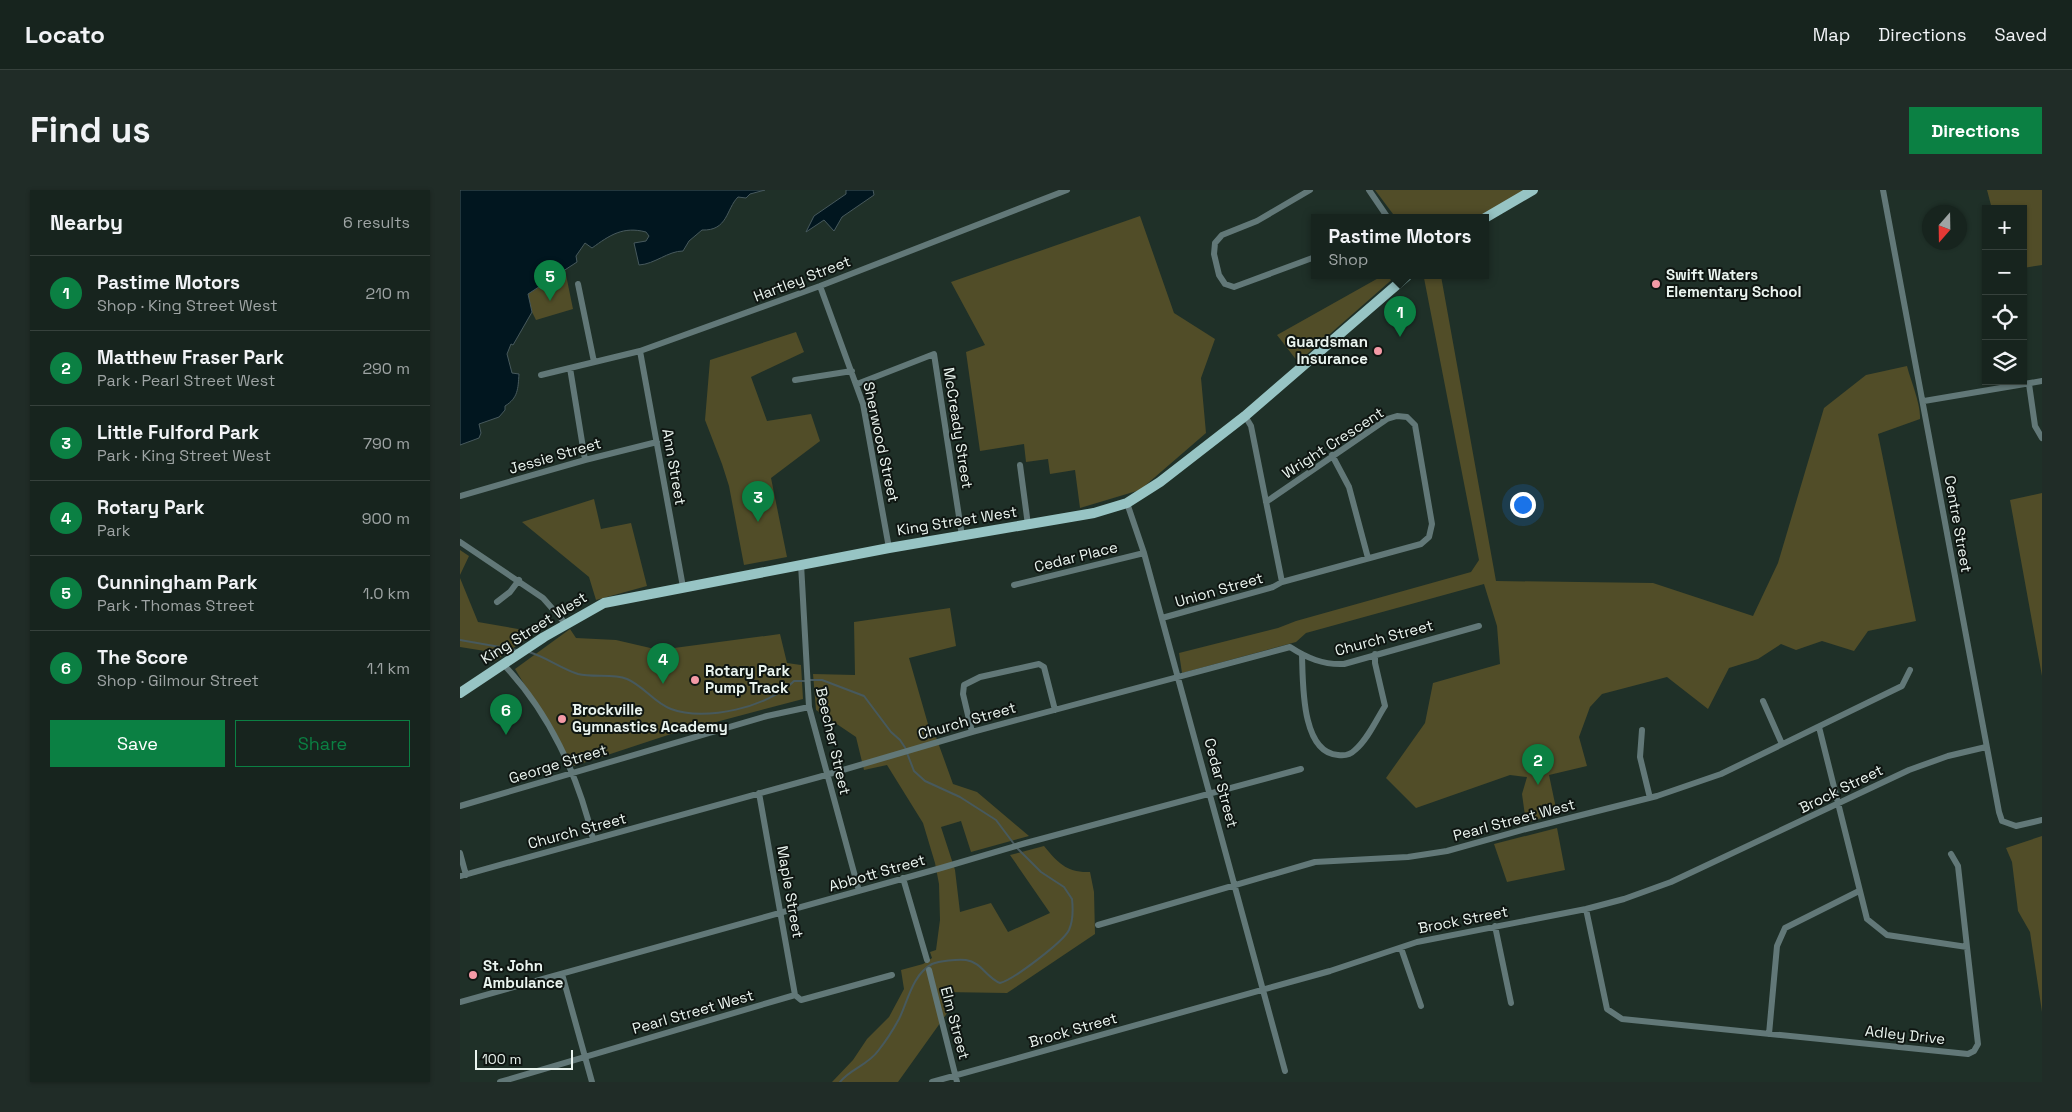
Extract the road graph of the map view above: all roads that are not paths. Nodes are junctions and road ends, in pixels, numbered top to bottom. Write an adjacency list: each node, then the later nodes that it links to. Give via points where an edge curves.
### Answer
1 (1067, 190): 11 (street, Hartley Street)
2 (1310, 190): 8 (street, via 1257,220 1222,235 1215,243 1214,254 1219,275 1225,284 1234,287)
3 (1369, 190): 6 (street)
4 (1533, 190): 7 (main road)
5 (1883, 190): 21 (street, Centre Street)
6 (1385, 214)
7 (1489, 216)
8 (1311, 258)
9 (1404, 279): 22 (main road, King Street West)
10 (578, 284): 13 (street)
11 (820, 286): 12 (street, Hartley Street); 15 (street, Sherwood Street)
12 (640, 351): 13 (street, Hartley Street); 24 (street, Ann Street)
13 (594, 362): 14 (street, Hartley Street)
14 (570, 368): 16 (street, Hartley Street); 26 (street)
15 (852, 371): 17 (street); 19 (street, Sherwood Street)
16 (540, 375)
17 (795, 380)
18 (2042, 382): 20 (street)
19 (857, 384): 32 (street, McCready Street, via 934,354); 34 (street, Sherwood Street)
20 (2029, 384): 21 (street); 23 (street, via 2035,426)
21 (1924, 401): 59 (street, Centre Street)
22 (1245, 416): 29 (street, via 1251,426); 30 (main road, King Street West, via 1160,482)
23 (2042, 438)
24 (657, 442): 26 (street, Jessie Street); 41 (street, Ann Street)
25 (1332, 455): 29 (street, Wright Crescent); 36 (street, via 1348,487); 36 (street, Wright Crescent, via 1387,419 1407,417 1415,425 1432,524 1429,537 1421,544)
26 (585, 460): 28 (street, Jessie Street)
27 (1020, 465): 31 (street)
28 (460, 496)
29 (1266, 502): 39 (street)
30 (1127, 503): 31 (main road, King Street West, via 1094,513); 35 (street, Cedar Street)
31 (1028, 525): 32 (main road, King Street West)
32 (962, 536): 34 (main road, King Street West)
33 (460, 542): 38 (street)
34 (889, 548): 37 (main road, King Street West)
35 (1144, 553): 40 (street, Cedar Place); 43 (street, Cedar Street)
36 (1368, 558): 39 (street, Wright Crescent)
37 (801, 564): 41 (main road, King Street West); 53 (street, Beecher Street)
38 (518, 580): 42 (street); 44 (street, via 543,598)
39 (1282, 582): 43 (street, Union Street)
40 (1014, 585)
41 (683, 586): 44 (main road, King Street West, via 604,603)
42 (497, 602)
43 (1162, 618): 50 (street, Cedar Street)
44 (565, 624): 48 (main road, King Street West)
45 (1479, 626): 46 (street, Church Street)
46 (1375, 654): 47 (street, Church Street, via 1330,665); 47 (street, via 1374,663 1385,706 1355,751 1344,756 1324,752 1312,734 1303,696)
47 (1302, 656): 50 (street, Church Street, via 1290,647)
48 (503, 664): 51 (main road, King Street West); 61 (street, via 537,705)
49 (1910, 670): 55 (street, Pearl Street West, via 1902,686)
50 (1178, 678): 54 (street, Church Street); 64 (street, Cedar Street)
51 (460, 693)
52 (1763, 701): 58 (street)
53 (809, 707): 61 (street, George Street, via 767,716); 62 (street, Beecher Street)
54 (1055, 710): 57 (street, Church Street); 57 (street, via 1044,667 1039,664 980,677 964,685)
55 (1819, 727): 58 (street, Pearl Street West); 66 (street)
56 (1642, 730): 65 (street, via 1640,757)
57 (972, 732): 62 (street, Church Street)
58 (1782, 744): 65 (street, Pearl Street West, via 1721,774)
59 (1986, 747): 66 (street, Brock Street, via 1909,770); 68 (street, Centre Street, via 2002,821 2016,826)
60 (1301, 770): 64 (street, Abbott Street)
61 (573, 773): 67 (street, George Street); 69 (street, via 583,797)
62 (827, 775): 63 (street, Church Street); 75 (street, Beecher Street)
63 (759, 794): 69 (street, Church Street); 78 (street, Maple Street)
64 (1211, 794): 73 (street, Abbott Street); 74 (street, Cedar Street)
65 (1650, 798): 74 (street, Pearl Street West, via 1447,851 1408,857 1315,862)
66 (1838, 804): 76 (street); 77 (street, Brock Street, via 1671,882)
67 (460, 806)
68 (2042, 820)
69 (593, 839): 72 (street, Church Street)
70 (460, 853): 72 (street)
71 (1951, 854): 81 (street, via 1958,866)
72 (463, 875)
73 (903, 878): 75 (street, Abbott Street); 83 (street)
74 (1236, 885): 79 (street, Pearl Street West); 87 (street, Cedar Street)
75 (859, 891): 78 (street, Abbott Street)
76 (1859, 891): 81 (street, via 1867,919 1887,936); 92 (street, via 1782,932 1776,946)
77 (1586, 909): 80 (street, Brock Street); 92 (street, Adley Drive, via 1604,998 1613,1015 1622,1019)
78 (780, 913): 85 (street, Abbott Street); 88 (street, Maple Street)
79 (1098, 925)
80 (1495, 926): 82 (street, Brock Street); 90 (street)
81 (1968, 947): 92 (street, Adley Drive, via 1978,1044 1974,1052 1968,1054)
82 (1401, 948): 87 (street, Brock Street); 91 (street)
83 (926, 960)
84 (929, 970): 95 (street, Elm Street)
85 (562, 974): 89 (street, Abbott Street); 93 (street)
86 (892, 975): 88 (street, Pearl Street West, via 801,1000)
87 (1264, 990): 94 (street, Cedar Street); 95 (street, Brock Street)
88 (795, 995): 93 (street, Pearl Street West)
89 (460, 1002)
90 (1511, 1003)
91 (1421, 1006)
92 (1769, 1034)
93 (584, 1057): 96 (street, Pearl Street West); 97 (street)
94 (1285, 1071)
95 (956, 1079): 98 (street, Brock Street)
96 (500, 1082)
97 (592, 1082)
98 (932, 1082)

